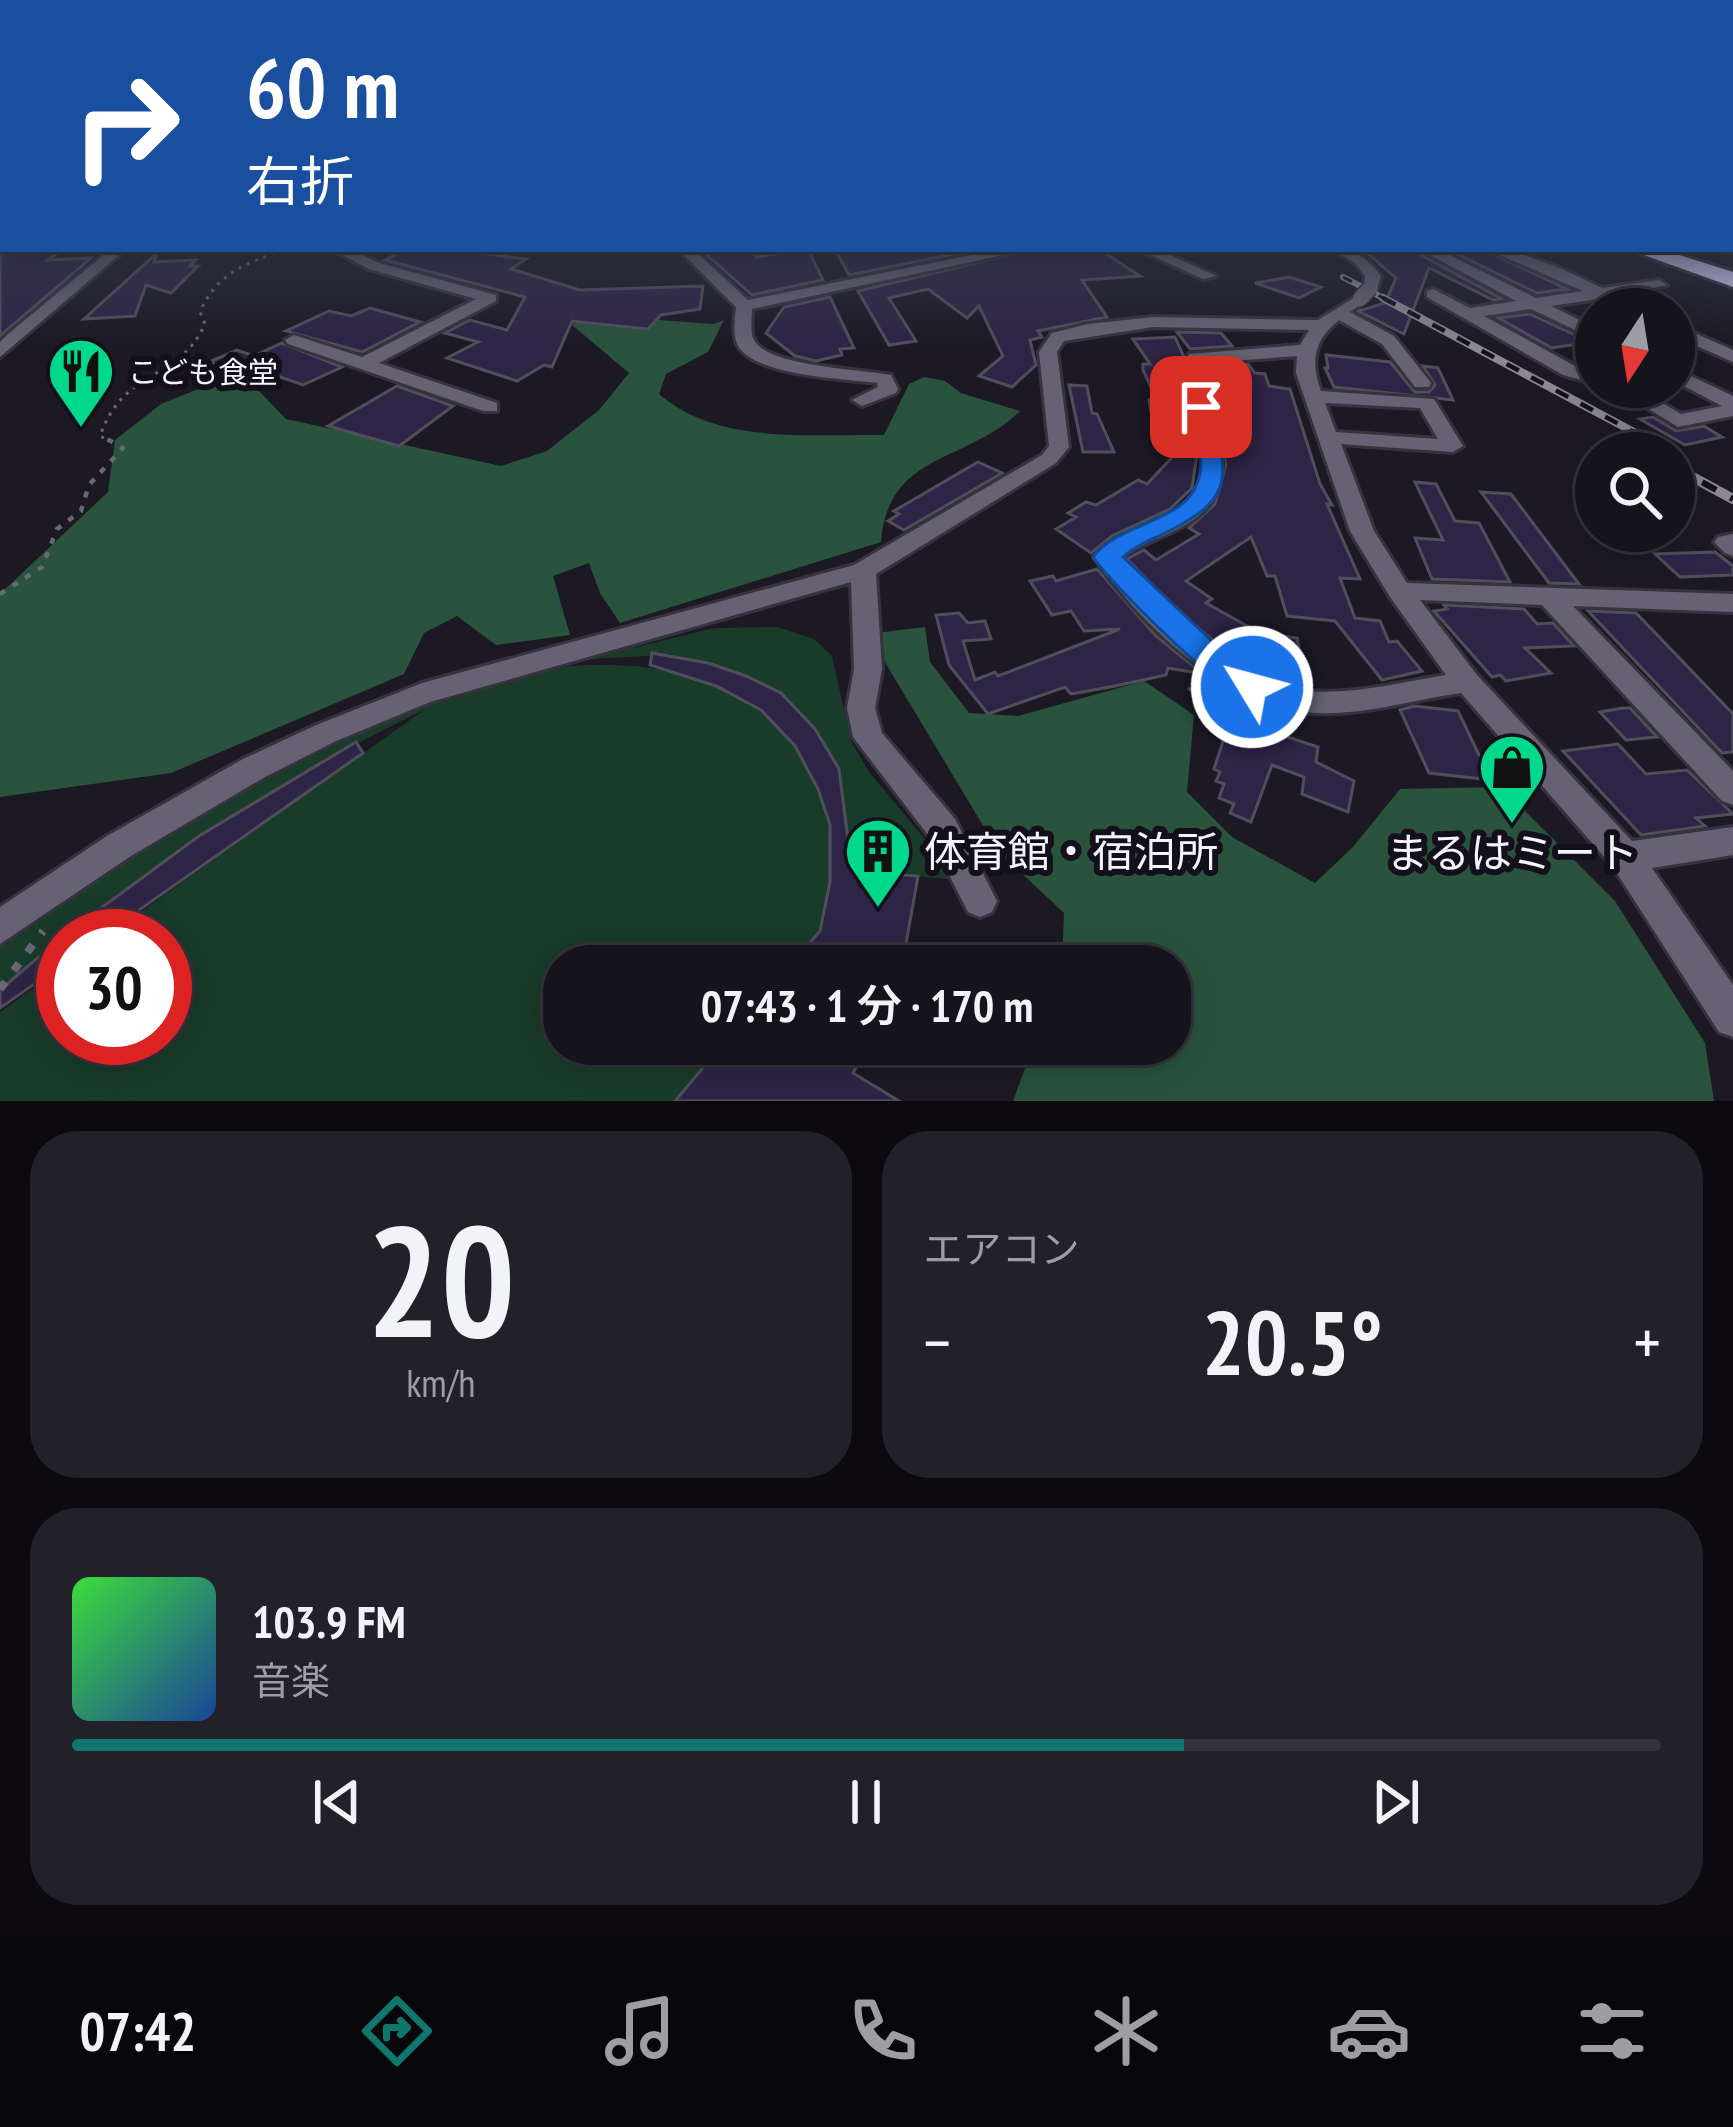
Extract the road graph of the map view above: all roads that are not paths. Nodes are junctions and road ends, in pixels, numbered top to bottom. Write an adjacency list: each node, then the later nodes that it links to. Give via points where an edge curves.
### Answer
1 (116, 252): 24 (street)
2 (344, 252): 26 (street, via 490,298)
3 (688, 252): 18 (street)
4 (1009, 252): 18 (street)
5 (1151, 252): 10 (street)
6 (1345, 252): 21 (street, via 1372,276 1365,294)
7 (1432, 252): 17 (street)
8 (1501, 252): 13 (street)
9 (1648, 252): 11 (highway)
10 (1208, 276)
11 (1733, 280)
12 (1659, 285): 14 (street)
13 (1588, 288)
14 (1632, 288)
15 (1433, 294): 19 (street)
16 (1575, 296): 17 (street)
17 (1533, 303): 19 (street); 20 (street)
18 (744, 306): 31 (street, via 743,340 754,354 884,380 890,388)
19 (1468, 313): 27 (street)
20 (1575, 324)
21 (1320, 329): 28 (street, via 1388,340); 30 (street); 36 (street, via 1249,321 1097,327 1058,338 1048,352 1059,447); 40 (street, via 1196,358 1214,470 1204,497 1106,557 1252,687 1307,702)
22 (1695, 339): 25 (street)
23 (294, 340): 26 (street)
24 (0, 352)
25 (1733, 357)
26 (361, 365): 32 (street)
27 (1575, 372)
28 (1422, 383)
29 (1695, 386): 33 (street)
30 (1313, 395): 35 (street); 35 (street, via 1426,404 1453,446)
31 (862, 400)
32 (490, 407)
33 (1733, 407): 34 (street, via 1678,421)
34 (1657, 408)
35 (1328, 436): 37 (street, via 1362,531)
36 (863, 571): 44 (street, via 868,669 861,708 868,737 943,829); 45 (street, via 402,702 254,768 118,846)
37 (1399, 591): 38 (street); 40 (street)
38 (1549, 596): 39 (street); 41 (street)
39 (1733, 603)
40 (1467, 682): 43 (street)
41 (1733, 792)
42 (1733, 841): 43 (street)
43 (1625, 857): 46 (street)
44 (980, 901)
45 (0, 927)
46 (1733, 1018)

